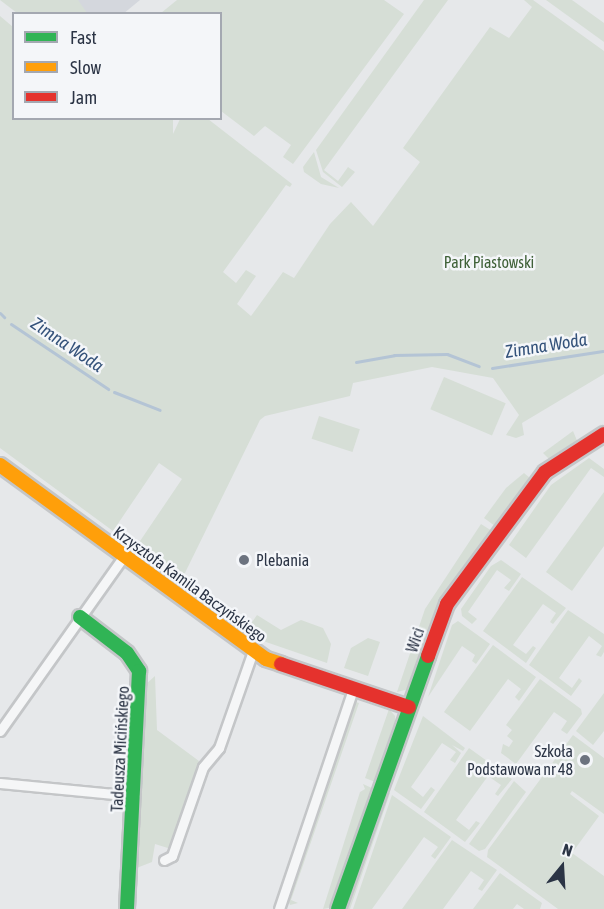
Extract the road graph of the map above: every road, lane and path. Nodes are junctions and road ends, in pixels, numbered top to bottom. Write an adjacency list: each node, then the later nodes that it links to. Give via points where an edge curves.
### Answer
1 (604, 434): 7 (street, Wici, via 545,472 457,588 440,618)
2 (0, 465): 3 (street, Krzysztofa Kamila Baczyńskiego)
3 (123, 557): 4 (street); 5 (street, Krzysztofa Kamila Baczyńskiego)
4 (80, 617): 8 (street); 10 (street, Tadeusza Micińskiego, via 116,643 139,671)
5 (253, 651): 6 (street, Krzysztofa Kamila Baczyńskiego, via 272,662); 11 (street, via 219,748 203,767 172,856)
6 (354, 689): 7 (street, Krzysztofa Kamila Baczyńskiego); 13 (street)
7 (409, 707): 14 (street, Wici)
8 (0, 731)
9 (0, 783): 10 (street)
10 (135, 796): 12 (street, Tadeusza Micińskiego)
11 (164, 860)
12 (127, 909)
13 (279, 909)
14 (338, 909)

